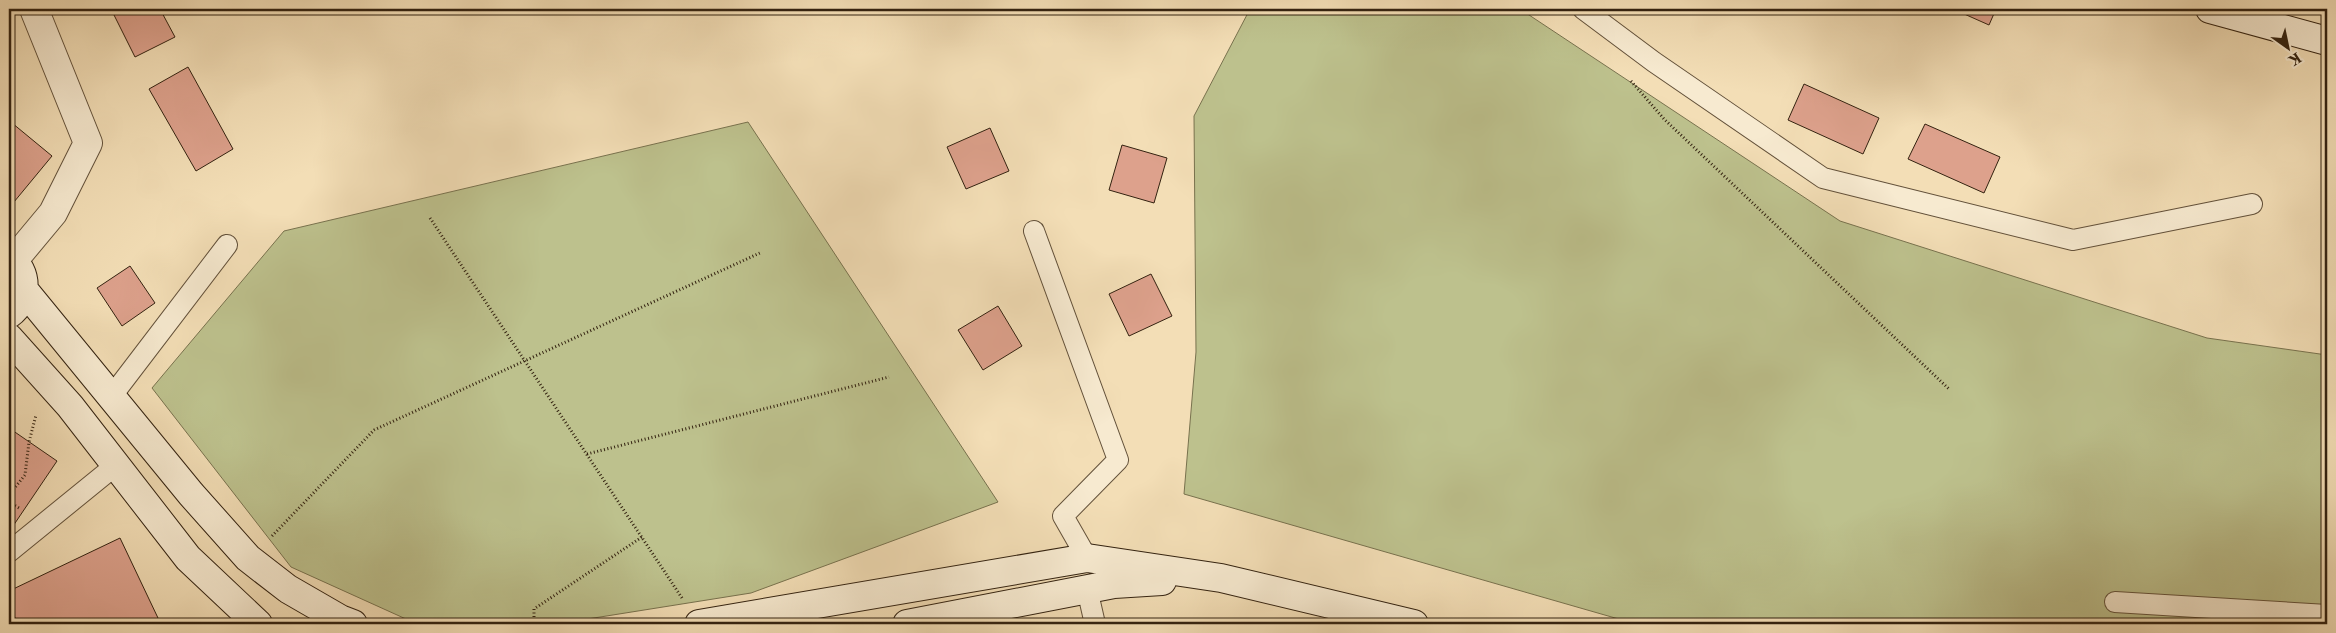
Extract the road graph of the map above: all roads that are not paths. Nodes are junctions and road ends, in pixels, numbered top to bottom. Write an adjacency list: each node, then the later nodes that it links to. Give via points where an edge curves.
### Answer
1 (34, 9): 8 (main road, via 88,143 53,213)
2 (1583, 9): 5 (lane, via 1823,178 2073,240)
3 (2210, 9): 4 (main road)
4 (2327, 42)
5 (2252, 204)
6 (1034, 231): 15 (lane, via 1118,460 1062,516)
7 (227, 245): 12 (lane)
8 (11, 260): 9 (main road, via 20,270)
9 (24, 290): 10 (main road); 12 (main road)
10 (9, 314)
11 (9, 338): 13 (main road, via 70,406)
12 (110, 397): 22 (main road, via 248,558 288,590)
13 (116, 465): 14 (lane); 21 (main road, via 188,558)
14 (9, 552)
15 (1087, 558): 16 (main road); 23 (main road)
16 (1221, 578): 17 (main road, via 1114,584); 20 (main road)
17 (1086, 589): 24 (main road); 25 (lane)
18 (2115, 602): 19 (lane)
19 (2327, 615)
20 (1379, 620): 26 (main road)
21 (258, 624)
22 (354, 624)
23 (699, 624)
24 (907, 624)
25 (1095, 624)
26 (1414, 624)

